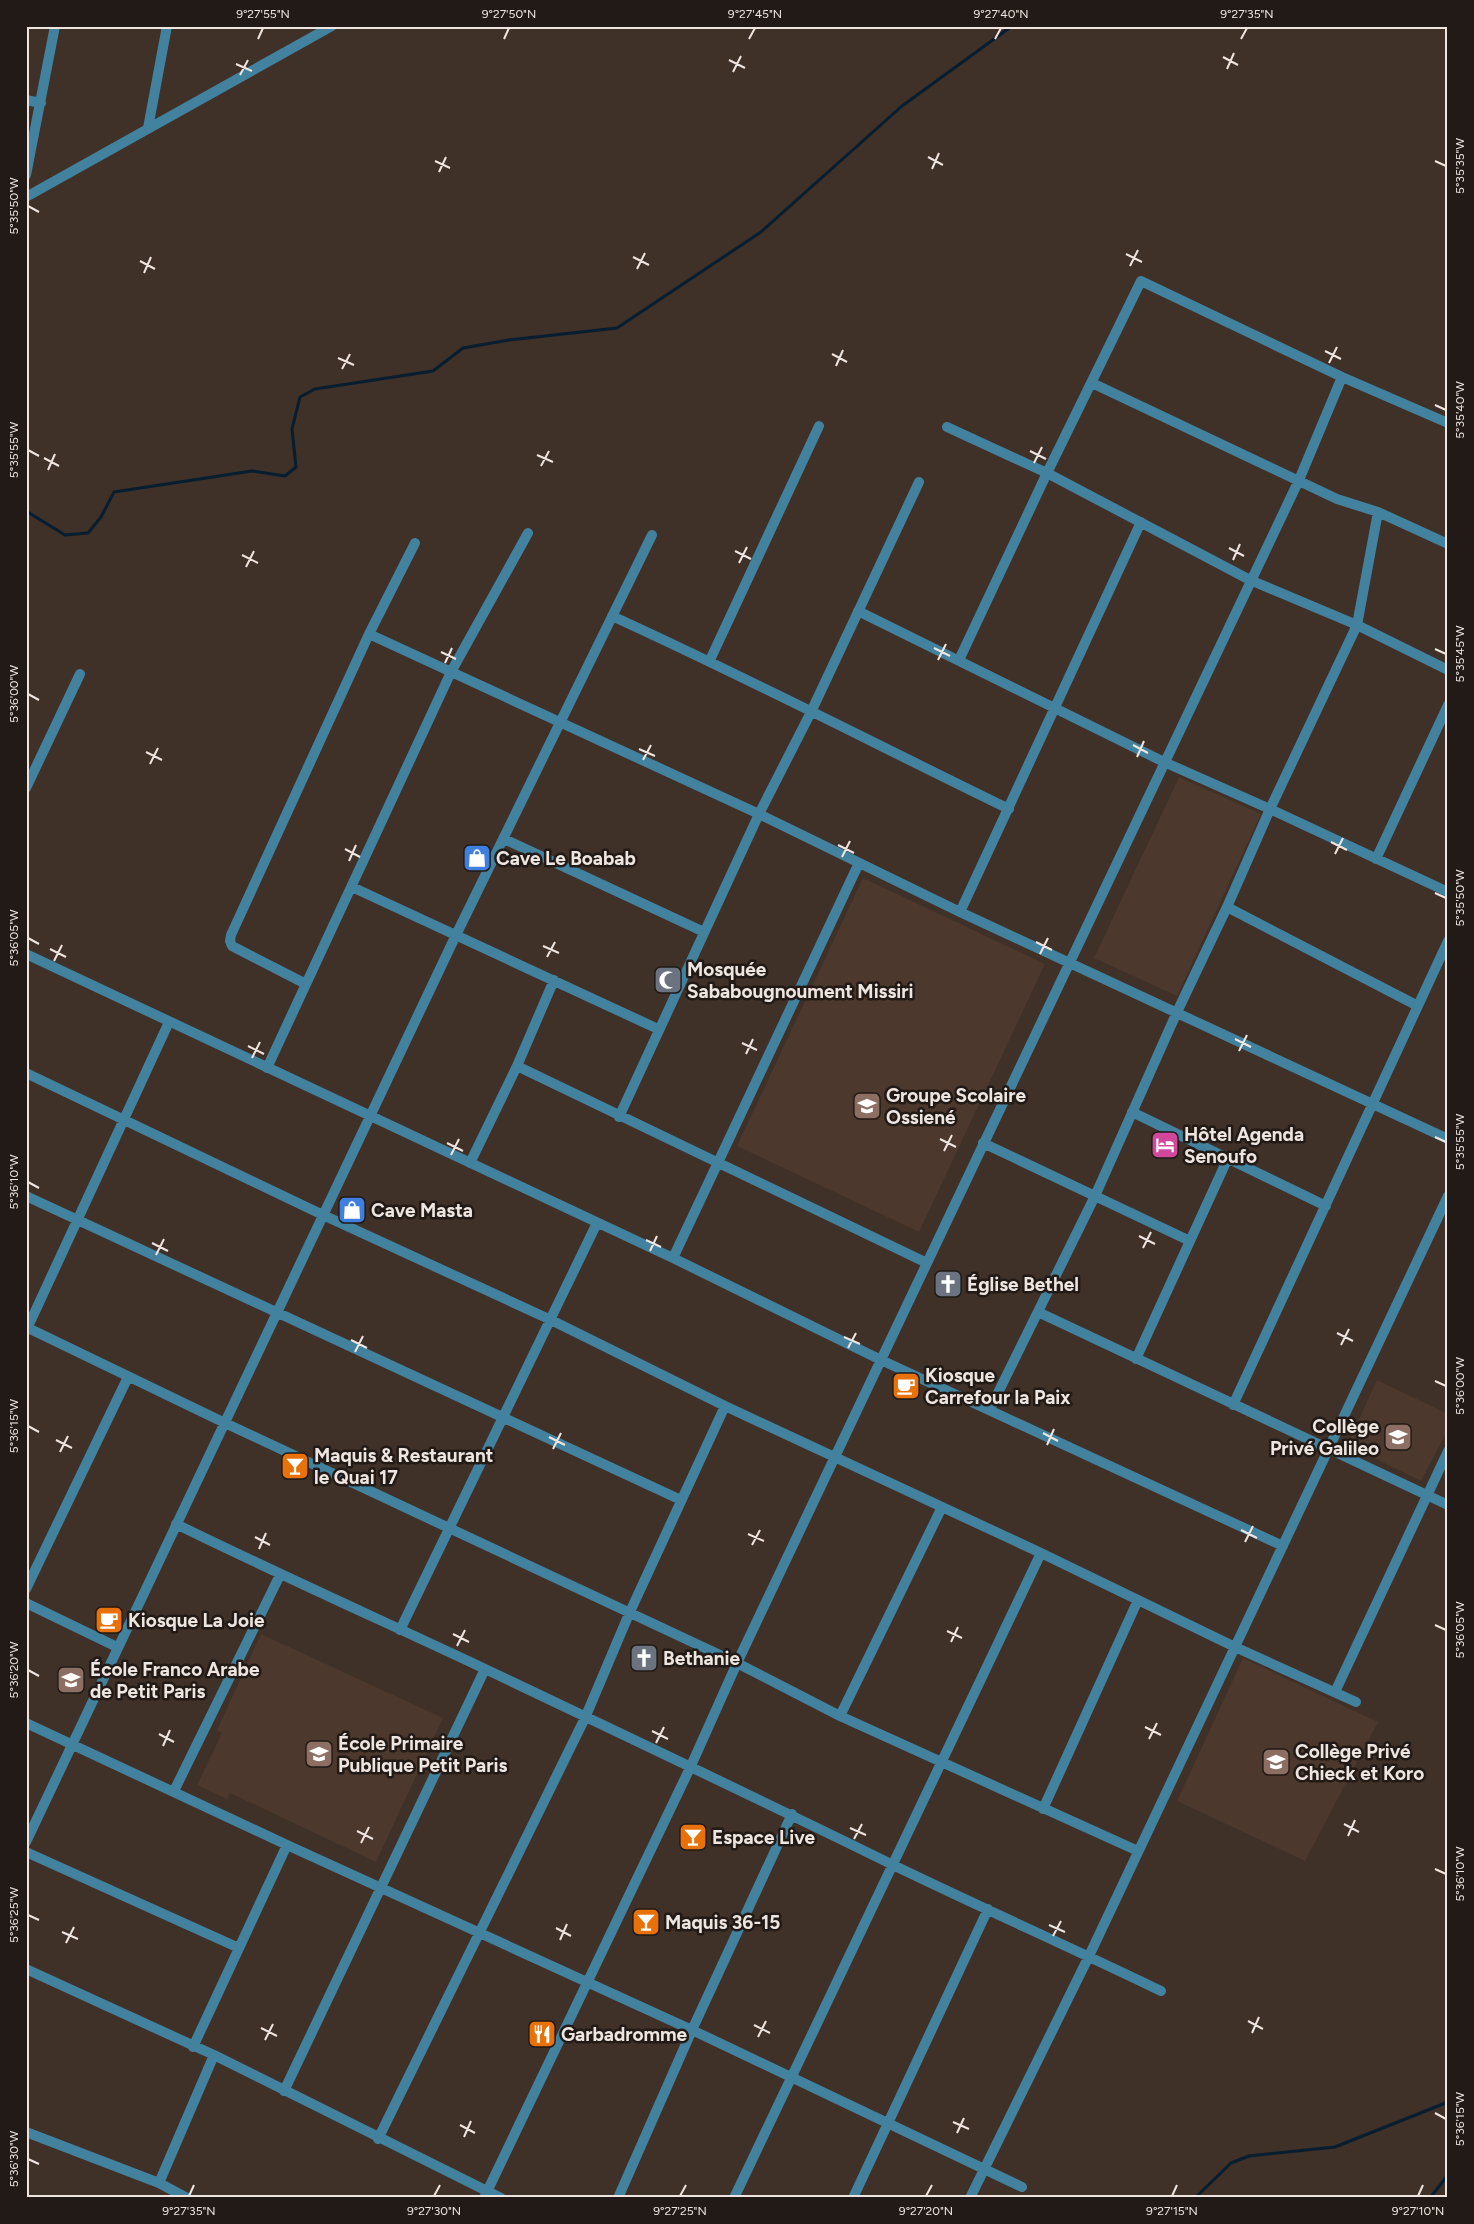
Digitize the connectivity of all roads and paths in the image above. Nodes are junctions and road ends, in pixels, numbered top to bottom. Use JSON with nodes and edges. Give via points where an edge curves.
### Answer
{"nodes":[{"id":1,"x":56,"y":26,"type":"edge"},
{"id":2,"x":167,"y":26,"type":"edge"},
{"id":3,"x":332,"y":26,"type":"edge"},
{"id":4,"x":26,"y":100,"type":"edge"},
{"id":5,"x":40,"y":102,"type":"junction"},
{"id":6,"x":148,"y":128,"type":"junction"},
{"id":7,"x":26,"y":175,"type":"edge"},
{"id":8,"x":26,"y":197,"type":"edge"},
{"id":9,"x":1342,"y":377,"type":"junction"},
{"id":10,"x":1092,"y":383,"type":"junction"},
{"id":11,"x":1448,"y":423,"type":"edge"},
{"id":12,"x":819,"y":426,"type":"dead end"},
{"id":13,"x":947,"y":427,"type":"dead end"},
{"id":14,"x":1047,"y":473,"type":"junction"},
{"id":15,"x":1299,"y":480,"type":"junction"},
{"id":16,"x":919,"y":482,"type":"dead end"},
{"id":17,"x":1378,"y":512,"type":"junction"},
{"id":18,"x":1141,"y":522,"type":"junction"},
{"id":19,"x":528,"y":533,"type":"dead end"},
{"id":20,"x":652,"y":536,"type":"dead end"},
{"id":21,"x":415,"y":543,"type":"dead end"},
{"id":22,"x":1448,"y":544,"type":"edge"},
{"id":23,"x":1250,"y":580,"type":"junction"},
{"id":24,"x":858,"y":611,"type":"junction"},
{"id":25,"x":612,"y":616,"type":"junction"},
{"id":26,"x":1357,"y":625,"type":"junction"},
{"id":27,"x":369,"y":634,"type":"junction"},
{"id":28,"x":710,"y":660,"type":"junction"},
{"id":29,"x":959,"y":660,"type":"junction"},
{"id":30,"x":1448,"y":670,"type":"edge"},
{"id":31,"x":451,"y":672,"type":"junction"},
{"id":32,"x":80,"y":674,"type":"dead end"},
{"id":33,"x":1448,"y":705,"type":"edge"},
{"id":34,"x":1056,"y":708,"type":"junction"},
{"id":35,"x":811,"y":712,"type":"junction"},
{"id":36,"x":560,"y":724,"type":"junction"},
{"id":37,"x":1164,"y":762,"type":"junction"},
{"id":38,"x":26,"y":788,"type":"edge"},
{"id":39,"x":1009,"y":809,"type":"junction"},
{"id":40,"x":1270,"y":809,"type":"junction"},
{"id":41,"x":758,"y":814,"type":"junction"},
{"id":42,"x":504,"y":839,"type":"junction"},
{"id":43,"x":1376,"y":859,"type":"junction"},
{"id":44,"x":860,"y":863,"type":"junction"},
{"id":45,"x":352,"y":887,"type":"junction"},
{"id":46,"x":1448,"y":892,"type":"edge"},
{"id":47,"x":1227,"y":908,"type":"junction"},
{"id":48,"x":960,"y":912,"type":"junction"},
{"id":49,"x":704,"y":932,"type":"junction"},
{"id":50,"x":456,"y":935,"type":"junction"},
{"id":51,"x":1448,"y":941,"type":"edge"},
{"id":52,"x":26,"y":954,"type":"edge"},
{"id":53,"x":1069,"y":962,"type":"junction"},
{"id":54,"x":554,"y":980,"type":"junction"},
{"id":55,"x":306,"y":984,"type":"junction"},
{"id":56,"x":1418,"y":1006,"type":"junction"},
{"id":57,"x":1177,"y":1012,"type":"junction"},
{"id":58,"x":169,"y":1022,"type":"junction"},
{"id":59,"x":658,"y":1028,"type":"junction"},
{"id":60,"x":517,"y":1066,"type":"junction"},
{"id":61,"x":266,"y":1068,"type":"junction"},
{"id":62,"x":26,"y":1073,"type":"edge"},
{"id":63,"x":1374,"y":1103,"type":"junction"},
{"id":64,"x":1132,"y":1112,"type":"junction"},
{"id":65,"x":369,"y":1117,"type":"junction"},
{"id":66,"x":619,"y":1117,"type":"junction"},
{"id":67,"x":124,"y":1118,"type":"junction"},
{"id":68,"x":1448,"y":1139,"type":"edge"},
{"id":69,"x":983,"y":1143,"type":"junction"},
{"id":70,"x":1228,"y":1158,"type":"junction"},
{"id":71,"x":719,"y":1162,"type":"junction"},
{"id":72,"x":470,"y":1163,"type":"junction"},
{"id":73,"x":26,"y":1196,"type":"edge"},
{"id":74,"x":1095,"y":1196,"type":"junction"},
{"id":75,"x":1448,"y":1196,"type":"edge"},
{"id":76,"x":1326,"y":1206,"type":"junction"},
{"id":77,"x":323,"y":1215,"type":"junction"},
{"id":78,"x":78,"y":1220,"type":"junction"},
{"id":79,"x":597,"y":1224,"type":"junction"},
{"id":80,"x":1190,"y":1241,"type":"junction"},
{"id":81,"x":673,"y":1258,"type":"junction"},
{"id":82,"x":927,"y":1263,"type":"junction"},
{"id":83,"x":1038,"y":1312,"type":"junction"},
{"id":84,"x":278,"y":1314,"type":"junction"},
{"id":85,"x":551,"y":1320,"type":"junction"},
{"id":86,"x":27,"y":1329,"type":"edge"},
{"id":87,"x":1136,"y":1359,"type":"junction"},
{"id":88,"x":881,"y":1360,"type":"junction"},
{"id":89,"x":128,"y":1378,"type":"junction"},
{"id":90,"x":1234,"y":1405,"type":"junction"},
{"id":91,"x":725,"y":1406,"type":"junction"},
{"id":92,"x":990,"y":1409,"type":"junction"},
{"id":93,"x":502,"y":1417,"type":"junction"},
{"id":94,"x":224,"y":1424,"type":"junction"},
{"id":95,"x":1328,"y":1449,"type":"junction"},
{"id":96,"x":1448,"y":1451,"type":"edge"},
{"id":97,"x":835,"y":1457,"type":"junction"},
{"id":98,"x":1427,"y":1495,"type":"junction"},
{"id":99,"x":681,"y":1500,"type":"junction"},
{"id":100,"x":1448,"y":1505,"type":"edge"},
{"id":101,"x":942,"y":1507,"type":"junction"},
{"id":102,"x":176,"y":1524,"type":"junction"},
{"id":103,"x":448,"y":1529,"type":"junction"},
{"id":104,"x":1282,"y":1546,"type":"junction"},
{"id":105,"x":1041,"y":1553,"type":"junction"},
{"id":106,"x":280,"y":1575,"type":"junction"},
{"id":107,"x":26,"y":1589,"type":"edge"},
{"id":108,"x":1138,"y":1600,"type":"junction"},
{"id":109,"x":26,"y":1603,"type":"edge"},
{"id":110,"x":630,"y":1614,"type":"junction"},
{"id":111,"x":400,"y":1630,"type":"junction"},
{"id":112,"x":1235,"y":1647,"type":"junction"},
{"id":113,"x":117,"y":1648,"type":"junction"},
{"id":114,"x":737,"y":1664,"type":"junction"},
{"id":115,"x":485,"y":1669,"type":"junction"},
{"id":116,"x":1335,"y":1692,"type":"junction"},
{"id":117,"x":1356,"y":1702,"type":"dead end"},
{"id":118,"x":840,"y":1716,"type":"junction"},
{"id":119,"x":585,"y":1718,"type":"junction"},
{"id":120,"x":26,"y":1723,"type":"edge"},
{"id":121,"x":72,"y":1744,"type":"junction"},
{"id":122,"x":941,"y":1760,"type":"junction"},
{"id":123,"x":690,"y":1768,"type":"junction"},
{"id":124,"x":174,"y":1792,"type":"junction"},
{"id":125,"x":1043,"y":1809,"type":"junction"},
{"id":126,"x":792,"y":1814,"type":"junction"},
{"id":127,"x":26,"y":1842,"type":"edge"},
{"id":128,"x":287,"y":1845,"type":"junction"},
{"id":129,"x":1138,"y":1851,"type":"junction"},
{"id":130,"x":26,"y":1852,"type":"edge"},
{"id":131,"x":894,"y":1865,"type":"junction"},
{"id":132,"x":381,"y":1887,"type":"junction"},
{"id":133,"x":988,"y":1909,"type":"junction"},
{"id":134,"x":479,"y":1932,"type":"junction"},
{"id":135,"x":239,"y":1948,"type":"junction"},
{"id":136,"x":1089,"y":1956,"type":"junction"},
{"id":137,"x":26,"y":1969,"type":"edge"},
{"id":138,"x":586,"y":1982,"type":"junction"},
{"id":139,"x":1161,"y":1990,"type":"dead end"},
{"id":140,"x":692,"y":2030,"type":"junction"},
{"id":141,"x":194,"y":2047,"type":"junction"},
{"id":142,"x":214,"y":2056,"type":"junction"},
{"id":143,"x":793,"y":2078,"type":"junction"},
{"id":144,"x":284,"y":2090,"type":"junction"},
{"id":145,"x":888,"y":2123,"type":"junction"},
{"id":146,"x":26,"y":2132,"type":"edge"},
{"id":147,"x":378,"y":2139,"type":"junction"},
{"id":148,"x":983,"y":2169,"type":"junction"},
{"id":149,"x":159,"y":2183,"type":"junction"},
{"id":150,"x":1022,"y":2187,"type":"dead end"},
{"id":151,"x":486,"y":2194,"type":"edge"},
{"id":152,"x":187,"y":2198,"type":"edge"},
{"id":153,"x":501,"y":2198,"type":"edge"},
{"id":154,"x":618,"y":2198,"type":"edge"},
{"id":155,"x":734,"y":2198,"type":"edge"},
{"id":156,"x":853,"y":2198,"type":"edge"},
{"id":157,"x":970,"y":2198,"type":"edge"}],
"edges":[{"from":1,"to":5,"type":"street"},
{"from":2,"to":6,"type":"street"},
{"from":3,"to":6,"type":"street"},
{"from":4,"to":5,"type":"street"},
{"from":5,"to":7,"type":"street"},
{"from":6,"to":8,"type":"street"},
{"from":9,"to":10,"type":"street","via":[[1141,282]]},
{"from":9,"to":11,"type":"street"},
{"from":9,"to":15,"type":"street"},
{"from":10,"to":14,"type":"street"},
{"from":10,"to":15,"type":"street"},
{"from":12,"to":28,"type":"street"},
{"from":13,"to":14,"type":"street"},
{"from":14,"to":18,"type":"street"},
{"from":14,"to":29,"type":"street"},
{"from":15,"to":17,"type":"street","via":[[1336,499]]},
{"from":15,"to":23,"type":"street"},
{"from":16,"to":24,"type":"street"},
{"from":17,"to":22,"type":"street"},
{"from":17,"to":26,"type":"street"},
{"from":18,"to":23,"type":"street"},
{"from":18,"to":34,"type":"street"},
{"from":19,"to":31,"type":"street"},
{"from":20,"to":25,"type":"street"},
{"from":21,"to":27,"type":"street"},
{"from":23,"to":26,"type":"street"},
{"from":23,"to":37,"type":"street"},
{"from":24,"to":29,"type":"street"},
{"from":24,"to":35,"type":"street"},
{"from":25,"to":28,"type":"street"},
{"from":25,"to":36,"type":"street"},
{"from":26,"to":30,"type":"street"},
{"from":26,"to":40,"type":"street"},
{"from":27,"to":31,"type":"street"},
{"from":27,"to":55,"type":"street","via":[[231,935],[232,946]]},
{"from":28,"to":35,"type":"street"},
{"from":29,"to":34,"type":"street"},
{"from":31,"to":36,"type":"street"},
{"from":31,"to":45,"type":"street"},
{"from":32,"to":38,"type":"street"},
{"from":33,"to":43,"type":"street"},
{"from":34,"to":37,"type":"street"},
{"from":34,"to":39,"type":"street"},
{"from":35,"to":39,"type":"street"},
{"from":35,"to":41,"type":"street"},
{"from":36,"to":41,"type":"street"},
{"from":36,"to":42,"type":"street"},
{"from":37,"to":40,"type":"street"},
{"from":37,"to":53,"type":"street"},
{"from":39,"to":48,"type":"street"},
{"from":40,"to":43,"type":"street"},
{"from":40,"to":47,"type":"street"},
{"from":41,"to":44,"type":"street"},
{"from":41,"to":49,"type":"street"},
{"from":42,"to":49,"type":"street"},
{"from":42,"to":50,"type":"street"},
{"from":43,"to":46,"type":"street"},
{"from":44,"to":48,"type":"street"},
{"from":44,"to":71,"type":"street"},
{"from":45,"to":50,"type":"street"},
{"from":45,"to":55,"type":"street"},
{"from":47,"to":56,"type":"street"},
{"from":47,"to":57,"type":"street"},
{"from":48,"to":53,"type":"street"},
{"from":49,"to":59,"type":"street"},
{"from":50,"to":54,"type":"street"},
{"from":50,"to":65,"type":"street"},
{"from":51,"to":56,"type":"street"},
{"from":52,"to":58,"type":"street"},
{"from":53,"to":57,"type":"street"},
{"from":53,"to":69,"type":"street"},
{"from":54,"to":59,"type":"street"},
{"from":54,"to":60,"type":"street"},
{"from":55,"to":61,"type":"street"},
{"from":56,"to":63,"type":"street"},
{"from":57,"to":63,"type":"street"},
{"from":57,"to":64,"type":"street"},
{"from":58,"to":61,"type":"street"},
{"from":58,"to":67,"type":"street"},
{"from":59,"to":66,"type":"street"},
{"from":60,"to":66,"type":"street"},
{"from":60,"to":72,"type":"street"},
{"from":61,"to":65,"type":"street"},
{"from":62,"to":67,"type":"street"},
{"from":63,"to":68,"type":"street"},
{"from":63,"to":76,"type":"street"},
{"from":64,"to":70,"type":"street"},
{"from":64,"to":74,"type":"street"},
{"from":65,"to":72,"type":"street"},
{"from":65,"to":77,"type":"street"},
{"from":66,"to":71,"type":"street"},
{"from":67,"to":77,"type":"street"},
{"from":67,"to":78,"type":"street"},
{"from":69,"to":74,"type":"street"},
{"from":69,"to":82,"type":"street"},
{"from":70,"to":76,"type":"street"},
{"from":70,"to":80,"type":"street"},
{"from":71,"to":81,"type":"street"},
{"from":71,"to":82,"type":"street"},
{"from":72,"to":79,"type":"street"},
{"from":73,"to":78,"type":"street"},
{"from":74,"to":80,"type":"street"},
{"from":74,"to":83,"type":"street"},
{"from":75,"to":95,"type":"street"},
{"from":76,"to":90,"type":"street"},
{"from":77,"to":84,"type":"street"},
{"from":77,"to":85,"type":"street"},
{"from":78,"to":84,"type":"street"},
{"from":78,"to":86,"type":"street"},
{"from":79,"to":81,"type":"street"},
{"from":79,"to":85,"type":"street"},
{"from":80,"to":87,"type":"street"},
{"from":81,"to":88,"type":"street"},
{"from":82,"to":88,"type":"street"},
{"from":83,"to":87,"type":"street"},
{"from":83,"to":92,"type":"street"},
{"from":84,"to":93,"type":"street"},
{"from":84,"to":94,"type":"street"},
{"from":85,"to":91,"type":"street"},
{"from":85,"to":93,"type":"street"},
{"from":86,"to":89,"type":"street"},
{"from":87,"to":90,"type":"street"},
{"from":88,"to":92,"type":"street"},
{"from":88,"to":97,"type":"street"},
{"from":89,"to":94,"type":"street"},
{"from":89,"to":107,"type":"street"},
{"from":90,"to":95,"type":"street"},
{"from":91,"to":97,"type":"street"},
{"from":91,"to":99,"type":"street"},
{"from":92,"to":104,"type":"street"},
{"from":93,"to":99,"type":"street"},
{"from":93,"to":103,"type":"street"},
{"from":94,"to":102,"type":"street"},
{"from":94,"to":103,"type":"street"},
{"from":95,"to":98,"type":"street"},
{"from":95,"to":104,"type":"street"},
{"from":96,"to":98,"type":"street"},
{"from":97,"to":101,"type":"street"},
{"from":97,"to":114,"type":"street"},
{"from":98,"to":100,"type":"street"},
{"from":98,"to":116,"type":"street"},
{"from":99,"to":110,"type":"street"},
{"from":101,"to":105,"type":"street"},
{"from":101,"to":118,"type":"street"},
{"from":102,"to":106,"type":"street"},
{"from":102,"to":113,"type":"street"},
{"from":103,"to":110,"type":"street"},
{"from":103,"to":111,"type":"street"},
{"from":104,"to":112,"type":"street"},
{"from":105,"to":108,"type":"street"},
{"from":105,"to":122,"type":"street"},
{"from":106,"to":111,"type":"street"},
{"from":106,"to":124,"type":"street"},
{"from":108,"to":112,"type":"street"},
{"from":108,"to":125,"type":"street"},
{"from":109,"to":113,"type":"street"},
{"from":110,"to":114,"type":"street"},
{"from":110,"to":119,"type":"street"},
{"from":111,"to":115,"type":"street"},
{"from":112,"to":116,"type":"street"},
{"from":112,"to":129,"type":"street"},
{"from":113,"to":121,"type":"street"},
{"from":114,"to":118,"type":"street"},
{"from":114,"to":123,"type":"street"},
{"from":115,"to":119,"type":"street"},
{"from":115,"to":132,"type":"street"},
{"from":116,"to":117,"type":"street"},
{"from":118,"to":122,"type":"street"},
{"from":119,"to":123,"type":"street"},
{"from":119,"to":134,"type":"street"},
{"from":120,"to":121,"type":"street"},
{"from":121,"to":124,"type":"street"},
{"from":121,"to":127,"type":"street"},
{"from":122,"to":125,"type":"street"},
{"from":122,"to":131,"type":"street"},
{"from":123,"to":126,"type":"street"},
{"from":123,"to":138,"type":"street"},
{"from":124,"to":128,"type":"street"},
{"from":125,"to":129,"type":"street"},
{"from":126,"to":131,"type":"street"},
{"from":126,"to":140,"type":"street"},
{"from":128,"to":132,"type":"street"},
{"from":128,"to":135,"type":"street"},
{"from":129,"to":136,"type":"street"},
{"from":130,"to":135,"type":"street"},
{"from":131,"to":133,"type":"street"},
{"from":131,"to":143,"type":"street"},
{"from":132,"to":134,"type":"street"},
{"from":132,"to":144,"type":"street"},
{"from":133,"to":136,"type":"street"},
{"from":133,"to":145,"type":"street"},
{"from":134,"to":138,"type":"street"},
{"from":134,"to":147,"type":"street"},
{"from":135,"to":141,"type":"street"},
{"from":136,"to":139,"type":"street"},
{"from":136,"to":148,"type":"street"},
{"from":137,"to":141,"type":"street"},
{"from":138,"to":140,"type":"street"},
{"from":138,"to":151,"type":"street"},
{"from":140,"to":143,"type":"street"},
{"from":140,"to":154,"type":"street"},
{"from":141,"to":142,"type":"street"},
{"from":142,"to":144,"type":"street"},
{"from":142,"to":149,"type":"street"},
{"from":143,"to":145,"type":"street"},
{"from":143,"to":155,"type":"street"},
{"from":144,"to":147,"type":"street"},
{"from":145,"to":148,"type":"street"},
{"from":145,"to":156,"type":"street"},
{"from":146,"to":149,"type":"street"},
{"from":147,"to":151,"type":"street"},
{"from":148,"to":150,"type":"street"},
{"from":148,"to":157,"type":"street"},
{"from":149,"to":152,"type":"street"},
{"from":151,"to":153,"type":"street"}]}
